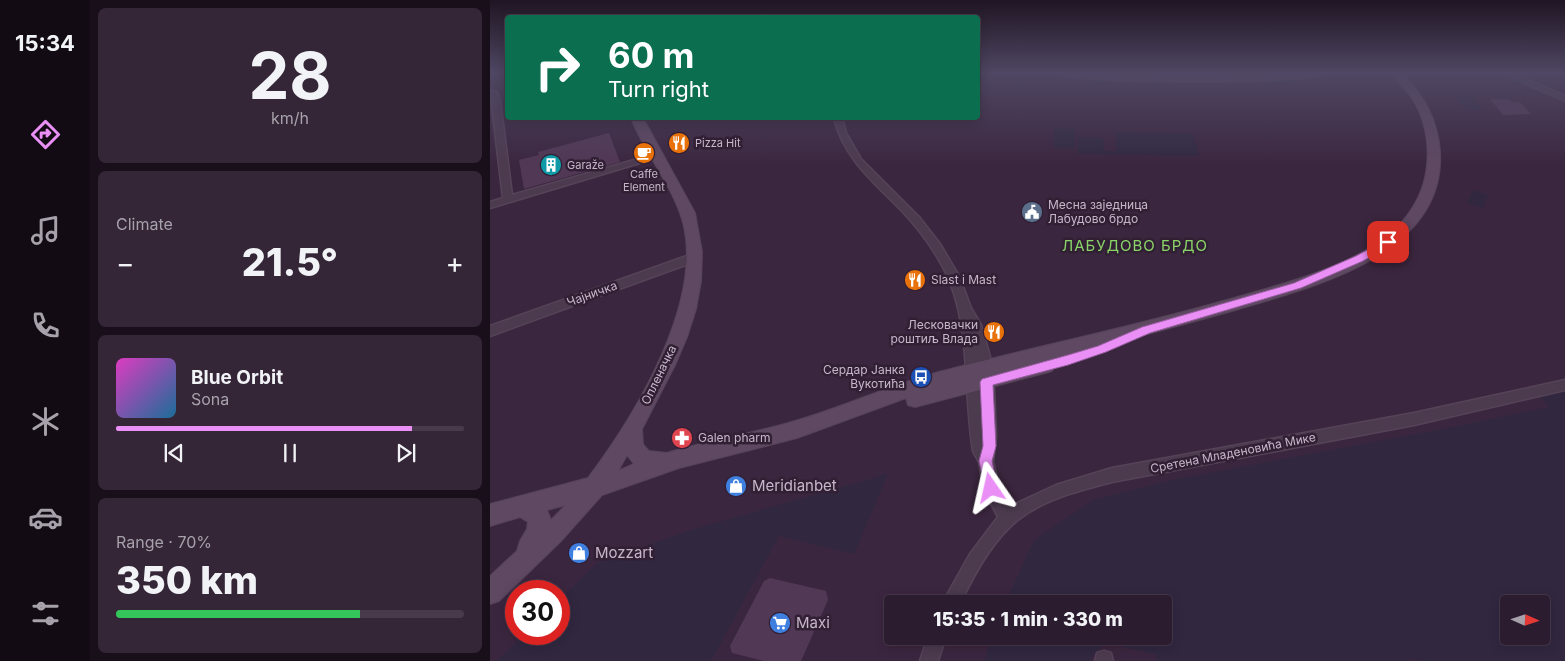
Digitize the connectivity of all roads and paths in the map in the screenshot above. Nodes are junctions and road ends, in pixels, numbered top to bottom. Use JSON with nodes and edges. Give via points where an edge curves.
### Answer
{"nodes":[{"id":1,"x":496,"y":104,"type":"edge"},
{"id":2,"x":1413,"y":104,"type":"edge"},
{"id":3,"x":1421,"y":104,"type":"edge"},
{"id":4,"x":1424,"y":114,"type":"junction"},
{"id":5,"x":638,"y":120,"type":"edge"},
{"id":6,"x":838,"y":120,"type":"edge"},
{"id":7,"x":658,"y":156,"type":"junction"},
{"id":8,"x":508,"y":200,"type":"junction"},
{"id":9,"x":490,"y":205,"type":"edge"},
{"id":10,"x":695,"y":257,"type":"junction"},
{"id":11,"x":490,"y":331,"type":"edge"},
{"id":12,"x":979,"y":377,"type":"junction"},
{"id":13,"x":1565,"y":385,"type":"edge"},
{"id":14,"x":632,"y":430,"type":"junction"},
{"id":15,"x":777,"y":435,"type":"junction"},
{"id":16,"x":676,"y":459,"type":"junction"},
{"id":17,"x":623,"y":479,"type":"junction"},
{"id":18,"x":595,"y":486,"type":"junction"},
{"id":19,"x":521,"y":507,"type":"junction"},
{"id":20,"x":490,"y":515,"type":"edge"},
{"id":21,"x":1007,"y":519,"type":"junction"},
{"id":22,"x":519,"y":565,"type":"junction"},
{"id":23,"x":490,"y":592,"type":"edge"},
{"id":24,"x":956,"y":595,"type":"edge"},
{"id":25,"x":934,"y":645,"type":"edge"},
{"id":26,"x":929,"y":661,"type":"edge"}],
"edges":[{"from":1,"to":8,"type":"street"},
{"from":2,"to":4,"type":"street"},
{"from":3,"to":4,"type":"street"},
{"from":4,"to":12,"type":"street","via":[[1433,143],[1433,179],[1421,206],[1388,242],[1336,270],[1298,285],[1146,330],[1102,349]]},
{"from":5,"to":7,"type":"street","name":"Опленачка"},
{"from":6,"to":12,"type":"street","via":[[849,149],[915,220],[939,251],[954,278],[966,310]]},
{"from":7,"to":8,"type":"street"},
{"from":7,"to":10,"type":"street","name":"Опленачка","via":[[692,226]]},
{"from":8,"to":9,"type":"street"},
{"from":10,"to":11,"type":"street","name":"Чајничка"},
{"from":10,"to":14,"type":"street","name":"Опленачка","via":[[689,299],[675,344]]},
{"from":12,"to":15,"type":"street","via":[[884,407],[850,412]]},
{"from":12,"to":21,"type":"street","via":[[980,451],[986,461],[991,488]]},
{"from":13,"to":21,"type":"street","name":"Сретена Младеновића Мике","via":[[1414,419],[1098,479],[1034,503]]},
{"from":14,"to":16,"type":"street","via":[[634,450],[640,458],[653,461]]},
{"from":14,"to":18,"type":"street","name":"Опленачка"},
{"from":15,"to":16,"type":"street"},
{"from":15,"to":17,"type":"street","via":[[677,471]]},
{"from":16,"to":17,"type":"street"},
{"from":17,"to":18,"type":"street"},
{"from":18,"to":19,"type":"street"},
{"from":18,"to":22,"type":"street","name":"Опленачка","via":[[580,506]]},
{"from":19,"to":20,"type":"street"},
{"from":19,"to":22,"type":"street","via":[[538,515],[541,524]]},
{"from":21,"to":24,"type":"street","name":"Сретена Младеновића Мике","via":[[968,572]]},
{"from":22,"to":23,"type":"street","name":"Опленачка"},
{"from":25,"to":26,"type":"street"}]}
